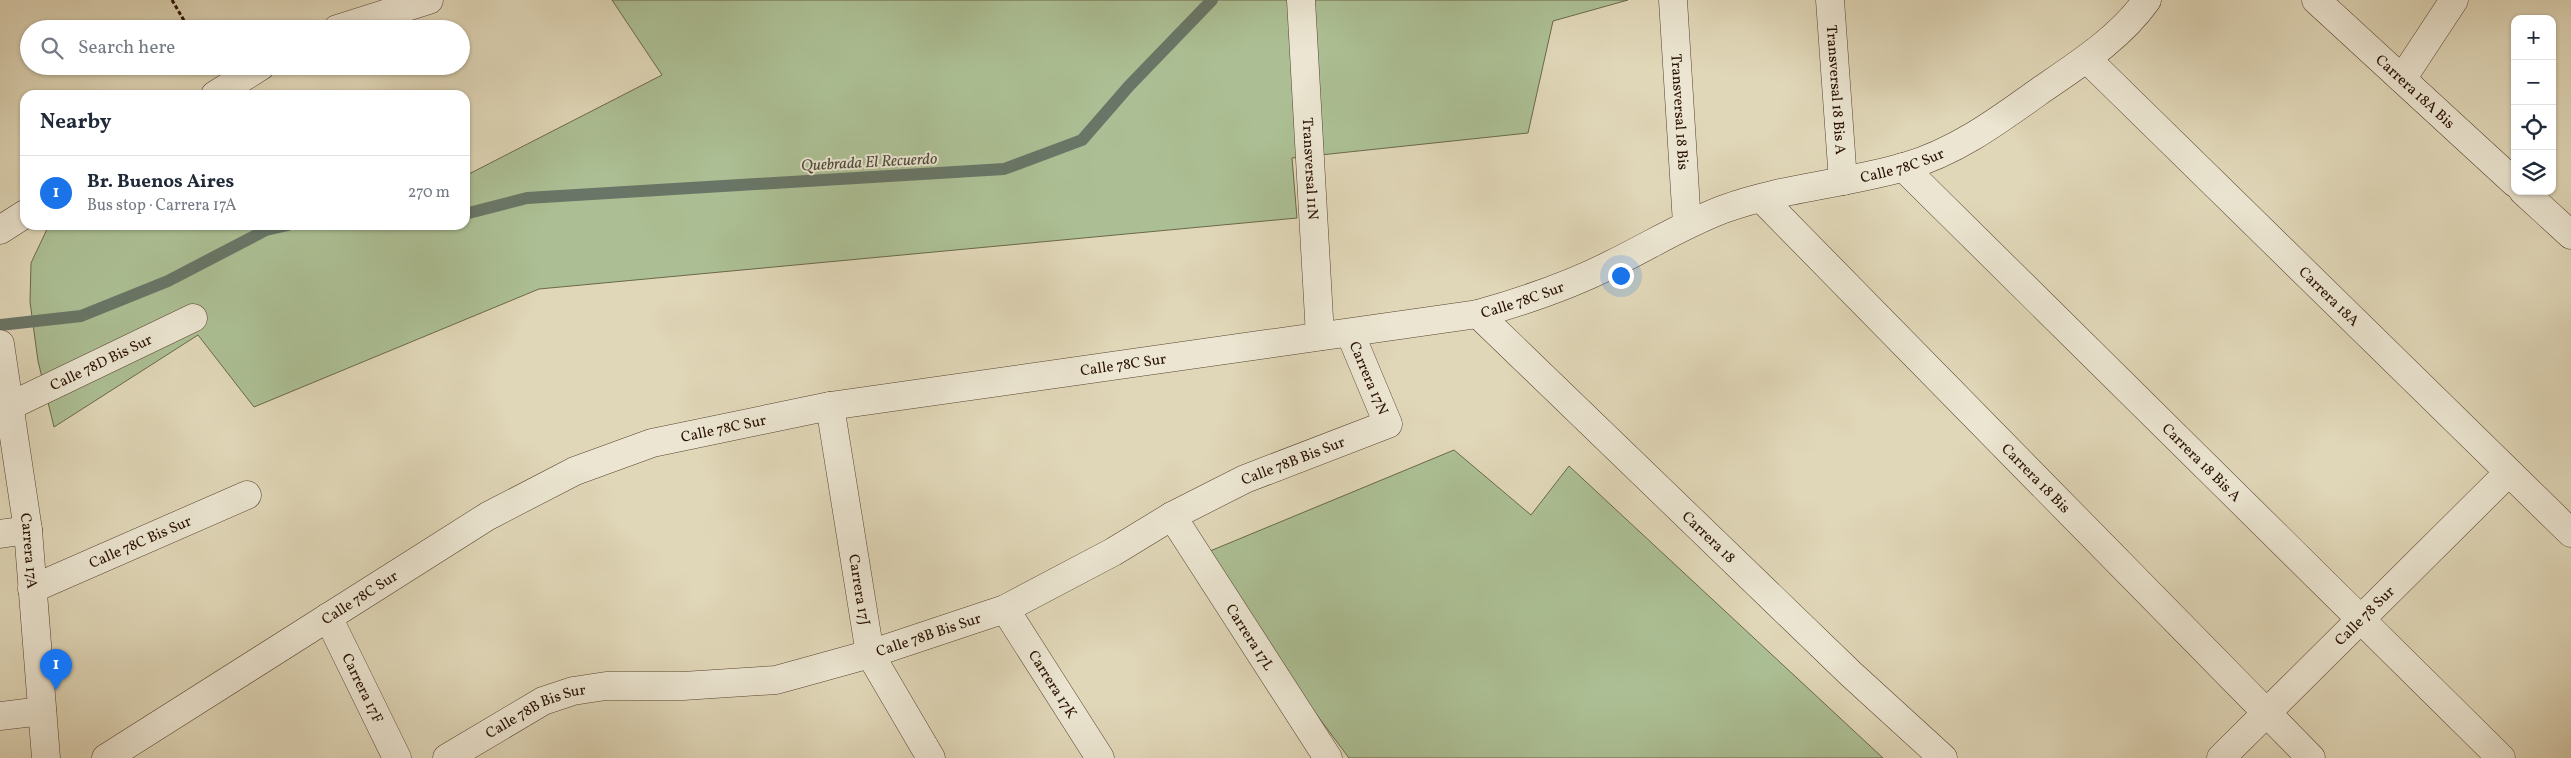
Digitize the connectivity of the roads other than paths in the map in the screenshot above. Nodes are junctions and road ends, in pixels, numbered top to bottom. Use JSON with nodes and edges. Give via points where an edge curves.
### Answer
{"nodes":[{"id":1,"x":1301,"y":0,"type":"edge"},
{"id":2,"x":1673,"y":0,"type":"edge"},
{"id":3,"x":1830,"y":0,"type":"edge"},
{"id":4,"x":2147,"y":0,"type":"edge"},
{"id":5,"x":2316,"y":0,"type":"edge"},
{"id":6,"x":2454,"y":0,"type":"edge"},
{"id":7,"x":419,"y":2,"type":"edge"},
{"id":8,"x":364,"y":20,"type":"edge"},
{"id":9,"x":2087,"y":59,"type":"junction"},
{"id":10,"x":247,"y":75,"type":"edge"},
{"id":11,"x":2402,"y":79,"type":"junction"},
{"id":12,"x":223,"y":90,"type":"edge"},
{"id":13,"x":1903,"y":167,"type":"junction"},
{"id":14,"x":2511,"y":179,"type":"edge"},
{"id":15,"x":1843,"y":181,"type":"junction"},
{"id":16,"x":2528,"y":195,"type":"edge"},
{"id":17,"x":1762,"y":199,"type":"junction"},
{"id":18,"x":20,"y":217,"type":"edge"},
{"id":19,"x":1687,"y":224,"type":"junction"},
{"id":20,"x":0,"y":230,"type":"edge"},
{"id":21,"x":2571,"y":235,"type":"edge"},
{"id":22,"x":1478,"y":314,"type":"junction"},
{"id":23,"x":193,"y":318,"type":"dead end"},
{"id":24,"x":1350,"y":333,"type":"junction"},
{"id":25,"x":1320,"y":336,"type":"junction"},
{"id":26,"x":1,"y":349,"type":"edge"},
{"id":27,"x":10,"y":406,"type":"junction"},
{"id":28,"x":830,"y":406,"type":"junction"},
{"id":29,"x":1388,"y":424,"type":"joint"},
{"id":30,"x":2508,"y":474,"type":"junction"},
{"id":31,"x":247,"y":494,"type":"dead end"},
{"id":32,"x":1172,"y":516,"type":"junction"},
{"id":33,"x":28,"y":530,"type":"junction"},
{"id":34,"x":2571,"y":533,"type":"edge"},
{"id":35,"x":0,"y":534,"type":"edge"},
{"id":36,"x":32,"y":589,"type":"junction"},
{"id":37,"x":1005,"y":609,"type":"junction"},
{"id":38,"x":328,"y":617,"type":"junction"},
{"id":39,"x":2361,"y":620,"type":"junction"},
{"id":40,"x":870,"y":654,"type":"junction"},
{"id":41,"x":42,"y":711,"type":"junction"},
{"id":42,"x":2266,"y":713,"type":"junction"},
{"id":43,"x":0,"y":716,"type":"edge"},
{"id":44,"x":1098,"y":757,"type":"edge"},
{"id":45,"x":46,"y":758,"type":"edge"},
{"id":46,"x":106,"y":758,"type":"edge"},
{"id":47,"x":397,"y":758,"type":"edge"},
{"id":48,"x":447,"y":758,"type":"edge"},
{"id":49,"x":931,"y":758,"type":"edge"},
{"id":50,"x":1328,"y":758,"type":"edge"},
{"id":51,"x":1943,"y":758,"type":"edge"},
{"id":52,"x":2221,"y":758,"type":"edge"},
{"id":53,"x":2311,"y":758,"type":"edge"},
{"id":54,"x":2501,"y":758,"type":"edge"}],
"edges":[{"from":1,"to":25,"type":"street","name":"Transversal 11N"},
{"from":2,"to":19,"type":"street","name":"Transversal 18 Bis"},
{"from":3,"to":15,"type":"street","name":"Transversal 18 Bis A"},
{"from":4,"to":9,"type":"street","name":"Calle 78C Sur"},
{"from":5,"to":11,"type":"street","name":"Carrera 18A Bis"},
{"from":6,"to":11,"type":"street"},
{"from":7,"to":8,"type":"street"},
{"from":9,"to":13,"type":"street","name":"Calle 78C Sur","via":[[1983,131],[1954,148]]},
{"from":9,"to":30,"type":"street","name":"Carrera 18A"},
{"from":10,"to":12,"type":"street"},
{"from":11,"to":14,"type":"street","name":"Carrera 18A Bis"},
{"from":13,"to":15,"type":"street","name":"Calle 78C Sur"},
{"from":13,"to":39,"type":"street","name":"Carrera 18 Bis A"},
{"from":15,"to":17,"type":"street","name":"Calle 78C Sur"},
{"from":16,"to":21,"type":"street"},
{"from":17,"to":19,"type":"street","name":"Calle 78C Sur"},
{"from":17,"to":42,"type":"street","name":"Carrera 18 Bis"},
{"from":18,"to":20,"type":"street"},
{"from":19,"to":22,"type":"street","name":"Calle 78C Sur","via":[[1564,286]]},
{"from":22,"to":24,"type":"street","name":"Calle 78C Sur"},
{"from":22,"to":51,"type":"street","name":"Carrera 18","via":[[1851,674]]},
{"from":23,"to":27,"type":"street","name":"Calle 78D Bis Sur"},
{"from":24,"to":25,"type":"street","name":"Calle 78C Sur"},
{"from":24,"to":29,"type":"street","name":"Carrera 17N"},
{"from":25,"to":28,"type":"street","name":"Calle 78C Sur"},
{"from":26,"to":27,"type":"street","name":"Carrera 17A"},
{"from":27,"to":33,"type":"street","name":"Carrera 17A"},
{"from":28,"to":38,"type":"street","name":"Calle 78C Sur","via":[[652,443],[575,471],[488,516]]},
{"from":28,"to":40,"type":"street","name":"Carrera 17J"},
{"from":29,"to":32,"type":"street","name":"Calle 78B Bis Sur","via":[[1245,479]]},
{"from":30,"to":34,"type":"street","name":"Carrera 18A"},
{"from":30,"to":39,"type":"street","name":"Calle 78 Sur"},
{"from":31,"to":36,"type":"street","name":"Calle 78C Bis Sur"},
{"from":32,"to":37,"type":"street","name":"Calle 78B Bis Sur","via":[[1113,552]]},
{"from":32,"to":50,"type":"street","name":"Carrera 17L"},
{"from":33,"to":35,"type":"street"},
{"from":33,"to":36,"type":"street","name":"Carrera 17A"},
{"from":36,"to":41,"type":"street","name":"Carrera 17A"},
{"from":37,"to":40,"type":"street","name":"Calle 78B Bis Sur"},
{"from":37,"to":44,"type":"street","name":"Carrera 17K"},
{"from":38,"to":46,"type":"street","name":"Calle 78C Sur"},
{"from":38,"to":47,"type":"street","name":"Carrera 17F"},
{"from":39,"to":42,"type":"street","name":"Calle 78 Sur"},
{"from":39,"to":54,"type":"street","name":"Carrera 18 Bis A"},
{"from":40,"to":48,"type":"street","name":"Calle 78B Bis Sur","via":[[776,680],[683,686],[606,686],[573,691],[543,701]]},
{"from":40,"to":49,"type":"street","name":"Carrera 17J"},
{"from":41,"to":43,"type":"street"},
{"from":41,"to":45,"type":"street","name":"Carrera 17A"},
{"from":42,"to":52,"type":"street","name":"Calle 78 Sur"},
{"from":42,"to":53,"type":"street","name":"Carrera 18 Bis"}]}
